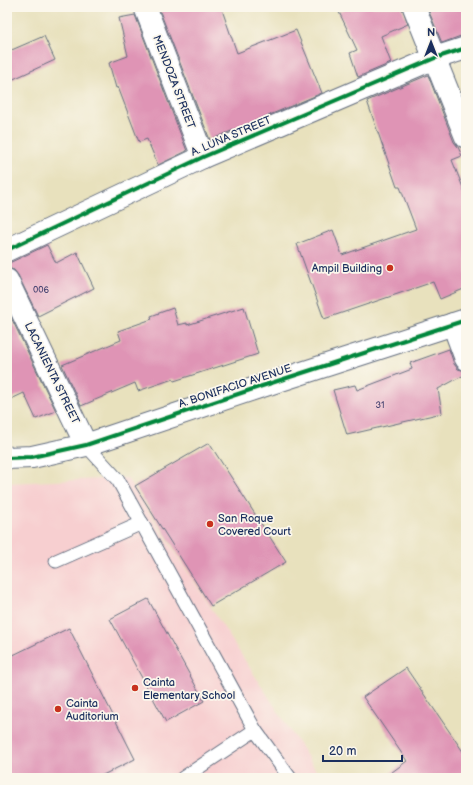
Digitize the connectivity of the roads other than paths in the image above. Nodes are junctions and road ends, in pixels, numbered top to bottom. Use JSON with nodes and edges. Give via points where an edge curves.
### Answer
{"nodes":[{"id":1,"x":145,"y":7,"type":"edge"},
{"id":2,"x":414,"y":7,"type":"edge"},
{"id":3,"x":466,"y":48,"type":"edge"},
{"id":4,"x":435,"y":58,"type":"junction"},
{"id":5,"x":466,"y":137,"type":"edge"},
{"id":6,"x":203,"y":157,"type":"junction"},
{"id":7,"x":7,"y":250,"type":"edge"},
{"id":8,"x":7,"y":280,"type":"edge"},
{"id":9,"x":460,"y":322,"type":"edge"},
{"id":10,"x":466,"y":358,"type":"edge"},
{"id":11,"x":86,"y":445,"type":"junction"},
{"id":12,"x":7,"y":458,"type":"edge"},
{"id":13,"x":142,"y":523,"type":"junction"},
{"id":14,"x":56,"y":561,"type":"dead end"},
{"id":15,"x":256,"y":730,"type":"junction"},
{"id":16,"x":183,"y":778,"type":"edge"},
{"id":17,"x":290,"y":778,"type":"edge"}],
"edges":[{"from":1,"to":6,"type":"street","name":"MENDOZA STREET"},
{"from":2,"to":4,"type":"street"},
{"from":3,"to":4,"type":"street","name":"A. LUNA STREET"},
{"from":4,"to":5,"type":"street"},
{"from":4,"to":6,"type":"street","name":"A. LUNA STREET"},
{"from":6,"to":7,"type":"street","name":"A. LUNA STREET"},
{"from":8,"to":11,"type":"street","name":"LACANIENTA STREET"},
{"from":9,"to":10,"type":"street"},
{"from":9,"to":11,"type":"street","name":"A. BONIFACIO AVENUE"},
{"from":11,"to":12,"type":"street","name":"A. BONIFACIO AVENUE","via":[[32,456]]},
{"from":11,"to":13,"type":"lane","via":[[118,480]]},
{"from":13,"to":14,"type":"lane"},
{"from":13,"to":15,"type":"lane"},
{"from":15,"to":16,"type":"lane"},
{"from":15,"to":17,"type":"lane"}]}
